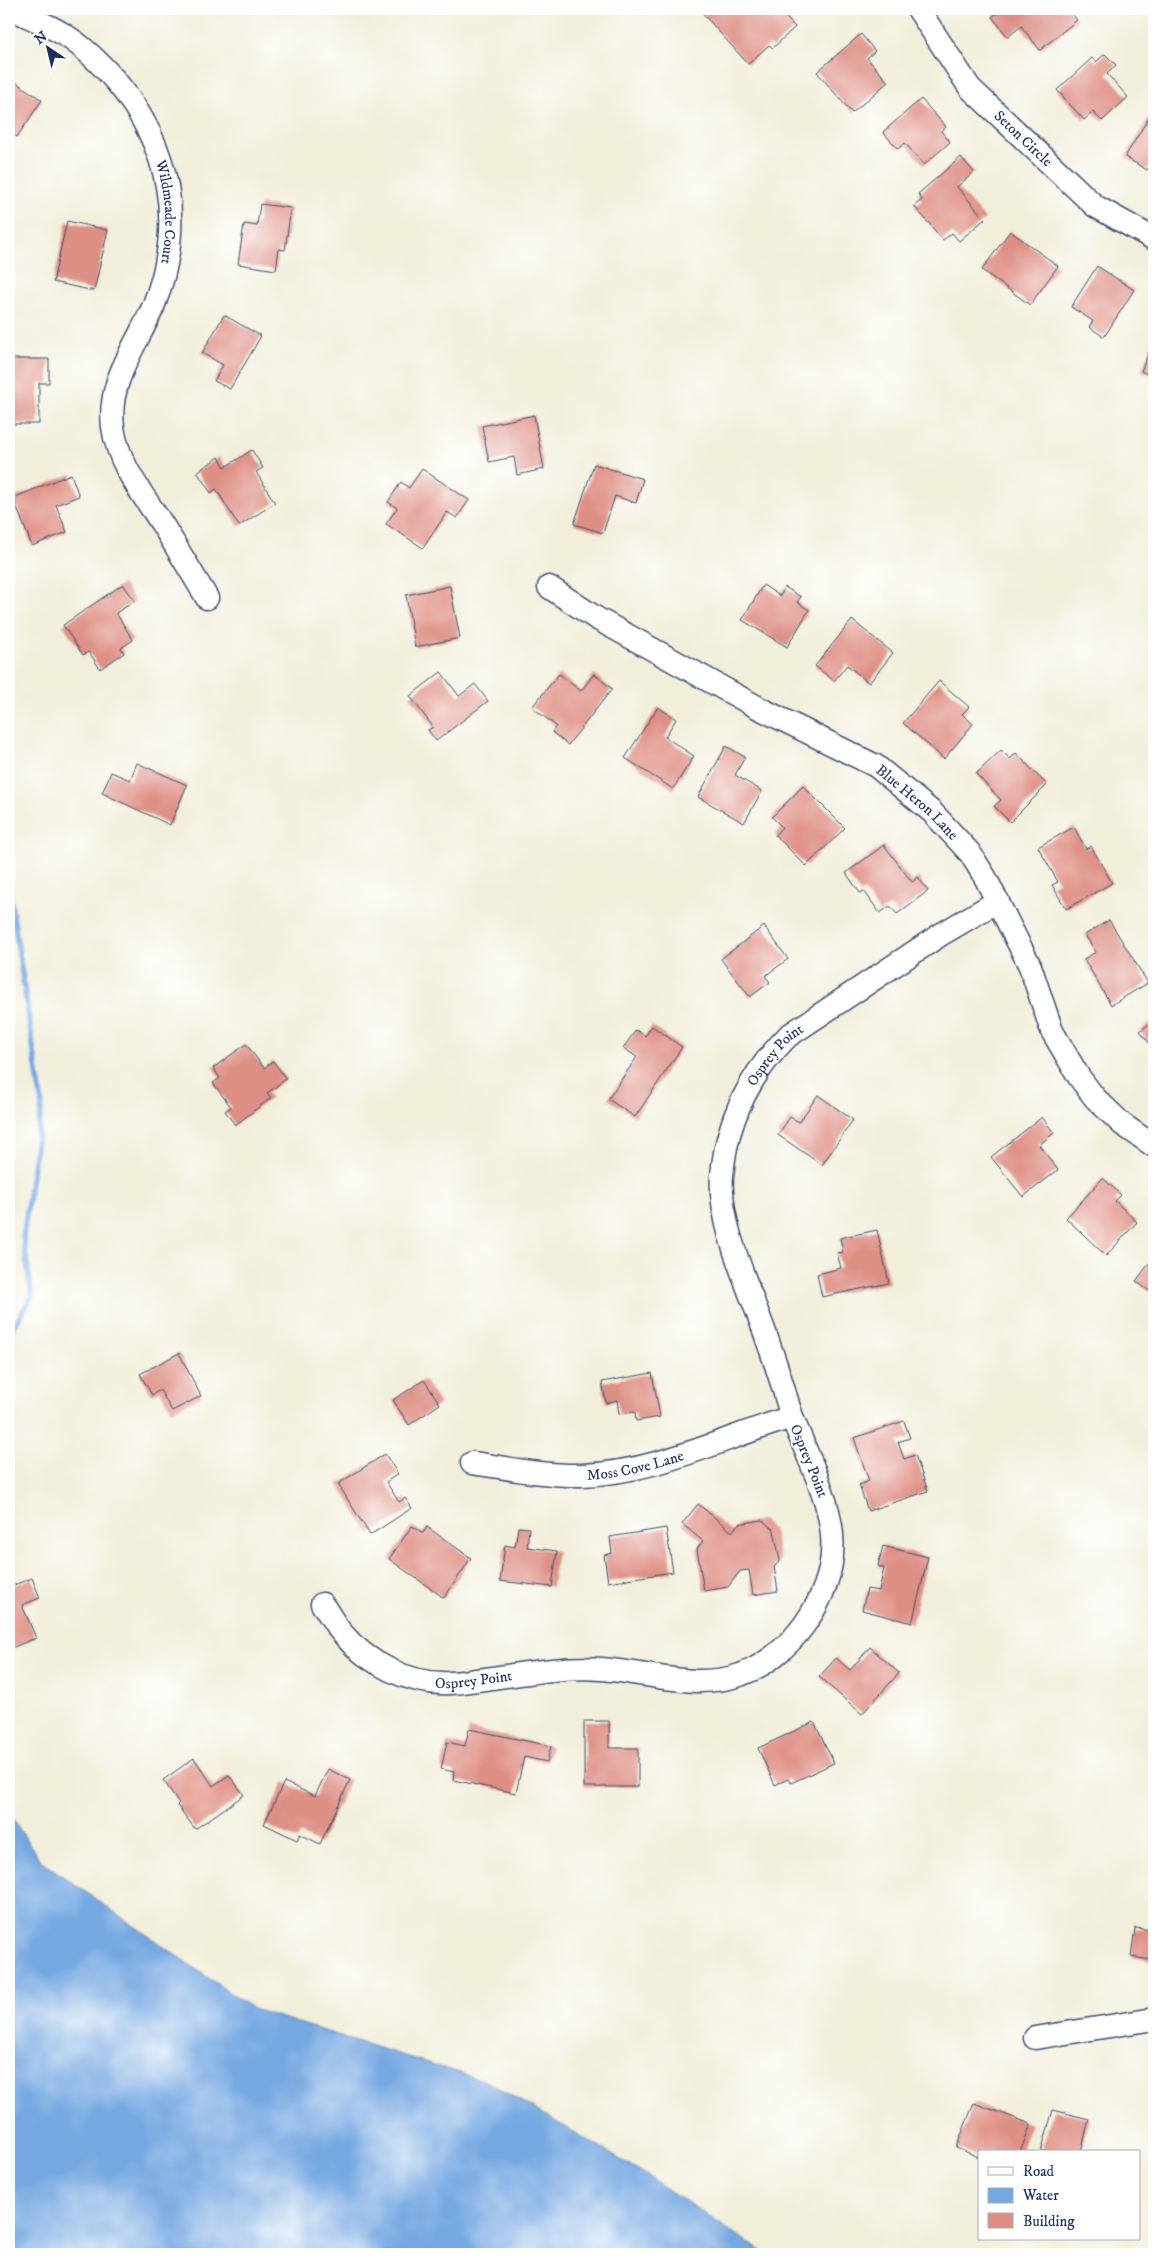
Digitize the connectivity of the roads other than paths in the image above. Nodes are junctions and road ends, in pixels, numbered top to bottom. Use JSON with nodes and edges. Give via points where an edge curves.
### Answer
{"nodes":[{"id":1,"x":12,"y":9,"type":"edge"},
{"id":2,"x":918,"y":9,"type":"edge"},
{"id":3,"x":1154,"y":239,"type":"edge"},
{"id":4,"x":549,"y":587,"type":"dead end"},
{"id":5,"x":207,"y":598,"type":"dead end"},
{"id":6,"x":998,"y":902,"type":"junction"},
{"id":7,"x":1154,"y":1146,"type":"edge"},
{"id":8,"x":792,"y":1417,"type":"junction"},
{"id":9,"x":472,"y":1463,"type":"dead end"},
{"id":10,"x":322,"y":1604,"type":"dead end"},
{"id":11,"x":1154,"y":2019,"type":"edge"},
{"id":12,"x":1035,"y":2038,"type":"dead end"}],
"edges":[{"from":1,"to":5,"type":"street","name":"Wildmeade Court","via":[[63,34],[106,70],[140,114],[163,165],[171,213],[167,261],[152,308],[121,369],[115,389],[113,426],[122,461]]},
{"from":2,"to":3,"type":"street","name":"Seton Circle","via":[[970,88],[1095,206]]},
{"from":4,"to":6,"type":"street","name":"Blue Heron Lane","via":[[596,618],[740,697],[876,766],[952,832],[970,853]]},
{"from":6,"to":7,"type":"street","name":"Blue Heron Lane","via":[[1030,966],[1052,1031],[1069,1062],[1095,1098],[1122,1124]]},
{"from":6,"to":8,"type":"street","name":"Osprey Point","via":[[940,935],[788,1036],[758,1069],[740,1104],[730,1133],[722,1176],[724,1210]]},
{"from":8,"to":9,"type":"street","name":"Moss Cove Lane","via":[[675,1458],[604,1473],[547,1473]]},
{"from":8,"to":10,"type":"street","name":"Osprey Point","via":[[830,1517],[832,1556],[828,1576],[818,1601],[800,1630],[771,1658],[740,1675],[704,1681],[658,1678],[599,1668],[569,1668],[448,1683],[428,1681],[389,1670],[358,1650],[340,1632]]},
{"from":11,"to":12,"type":"street"}]}
